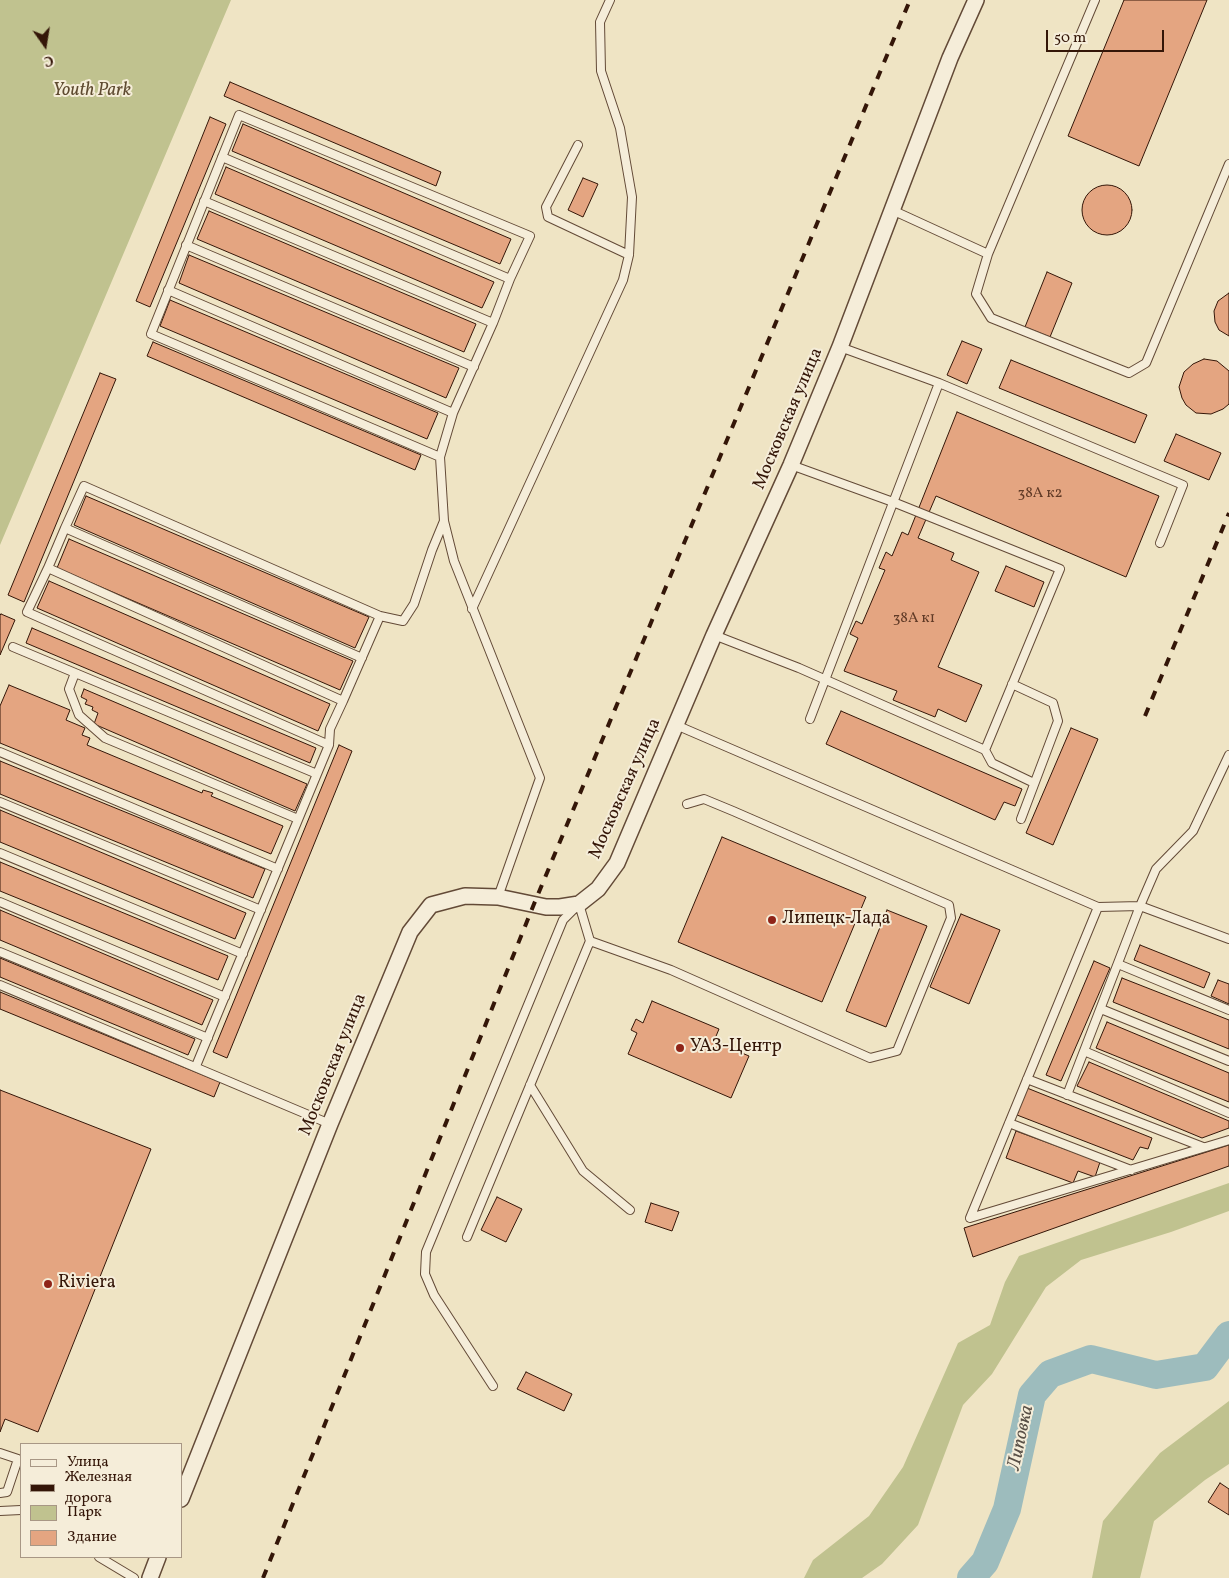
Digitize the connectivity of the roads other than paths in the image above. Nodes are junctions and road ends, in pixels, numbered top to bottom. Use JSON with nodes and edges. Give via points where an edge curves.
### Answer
{"nodes":[{"id":1,"x":610,"y":0,"type":"edge"},
{"id":2,"x":976,"y":0,"type":"edge"},
{"id":3,"x":1095,"y":0,"type":"edge"},
{"id":4,"x":578,"y":145,"type":"dead end"},
{"id":5,"x":222,"y":157,"type":"junction"},
{"id":6,"x":1229,"y":164,"type":"edge"},
{"id":7,"x":204,"y":201,"type":"junction"},
{"id":8,"x":892,"y":210,"type":"junction"},
{"id":9,"x":186,"y":245,"type":"junction"},
{"id":10,"x":988,"y":254,"type":"junction"},
{"id":11,"x":629,"y":255,"type":"junction"},
{"id":12,"x":510,"y":279,"type":"junction"},
{"id":13,"x":168,"y":290,"type":"junction"},
{"id":14,"x":493,"y":323,"type":"junction"},
{"id":15,"x":840,"y":347,"type":"junction"},
{"id":16,"x":474,"y":366,"type":"junction"},
{"id":17,"x":939,"y":383,"type":"junction"},
{"id":18,"x":453,"y":413,"type":"junction"},
{"id":19,"x":440,"y":457,"type":"junction"},
{"id":20,"x":791,"y":465,"type":"junction"},
{"id":21,"x":893,"y":502,"type":"junction"},
{"id":22,"x":444,"y":521,"type":"junction"},
{"id":23,"x":65,"y":528,"type":"junction"},
{"id":24,"x":1160,"y":543,"type":"dead end"},
{"id":25,"x":48,"y":568,"type":"junction"},
{"id":26,"x":472,"y":609,"type":"junction"},
{"id":27,"x":380,"y":616,"type":"junction"},
{"id":28,"x":714,"y":635,"type":"junction"},
{"id":29,"x":13,"y":647,"type":"dead end"},
{"id":30,"x":362,"y":658,"type":"junction"},
{"id":31,"x":75,"y":673,"type":"junction"},
{"id":32,"x":824,"y":680,"type":"junction"},
{"id":33,"x":1012,"y":684,"type":"junction"},
{"id":34,"x":343,"y":701,"type":"junction"},
{"id":35,"x":810,"y":719,"type":"dead end"},
{"id":36,"x":676,"y":725,"type":"junction"},
{"id":37,"x":329,"y":745,"type":"junction"},
{"id":38,"x":985,"y":750,"type":"junction"},
{"id":39,"x":0,"y":752,"type":"edge"},
{"id":40,"x":1229,"y":755,"type":"edge"},
{"id":41,"x":317,"y":774,"type":"junction"},
{"id":42,"x":1034,"y":783,"type":"junction"},
{"id":43,"x":0,"y":802,"type":"edge"},
{"id":44,"x":687,"y":804,"type":"dead end"},
{"id":45,"x":298,"y":819,"type":"junction"},
{"id":46,"x":1021,"y":819,"type":"dead end"},
{"id":47,"x":0,"y":853,"type":"edge"},
{"id":48,"x":278,"y":869,"type":"junction"},
{"id":49,"x":498,"y":897,"type":"junction"},
{"id":50,"x":0,"y":902,"type":"edge"},
{"id":51,"x":578,"y":904,"type":"junction"},
{"id":52,"x":1140,"y":906,"type":"junction"},
{"id":53,"x":1098,"y":907,"type":"junction"},
{"id":54,"x":261,"y":910,"type":"junction"},
{"id":55,"x":1229,"y":939,"type":"edge"},
{"id":56,"x":590,"y":941,"type":"junction"},
{"id":57,"x":0,"y":952,"type":"edge"},
{"id":58,"x":243,"y":954,"type":"junction"},
{"id":59,"x":1118,"y":964,"type":"junction"},
{"id":60,"x":0,"y":985,"type":"edge"},
{"id":61,"x":225,"y":997,"type":"junction"},
{"id":62,"x":1101,"y":1009,"type":"junction"},
{"id":63,"x":1229,"y":1010,"type":"edge"},
{"id":64,"x":208,"y":1038,"type":"junction"},
{"id":65,"x":1084,"y":1051,"type":"junction"},
{"id":66,"x":1229,"y":1061,"type":"edge"},
{"id":67,"x":196,"y":1066,"type":"junction"},
{"id":68,"x":1027,"y":1079,"type":"junction"},
{"id":69,"x":530,"y":1085,"type":"junction"},
{"id":70,"x":1067,"y":1094,"type":"junction"},
{"id":71,"x":1229,"y":1113,"type":"edge"},
{"id":72,"x":1009,"y":1123,"type":"junction"},
{"id":73,"x":330,"y":1124,"type":"junction"},
{"id":74,"x":1229,"y":1140,"type":"edge"},
{"id":75,"x":1203,"y":1147,"type":"junction"},
{"id":76,"x":1131,"y":1170,"type":"junction"},
{"id":77,"x":630,"y":1210,"type":"dead end"},
{"id":78,"x":467,"y":1237,"type":"dead end"},
{"id":79,"x":493,"y":1386,"type":"dead end"},
{"id":80,"x":0,"y":1453,"type":"edge"},
{"id":81,"x":0,"y":1493,"type":"edge"},
{"id":82,"x":182,"y":1495,"type":"edge"},
{"id":83,"x":20,"y":1510,"type":"edge"},
{"id":84,"x":0,"y":1511,"type":"edge"},
{"id":85,"x":101,"y":1558,"type":"edge"},
{"id":86,"x":158,"y":1558,"type":"edge"},
{"id":87,"x":134,"y":1578,"type":"edge"},
{"id":88,"x":150,"y":1578,"type":"edge"}],
"edges":[{"from":1,"to":11,"type":"lane","via":[[600,22],[601,71],[620,128],[632,197]]},
{"from":2,"to":8,"type":"street","name":"Московская улица","via":[[950,58]]},
{"from":3,"to":10,"type":"lane"},
{"from":4,"to":11,"type":"lane","via":[[546,207],[548,217]]},
{"from":5,"to":7,"type":"lane"},
{"from":5,"to":12,"type":"lane"},
{"from":5,"to":12,"type":"lane","via":[[239,115],[530,236]]},
{"from":6,"to":10,"type":"lane","via":[[1146,363],[1129,373],[991,318],[976,294]]},
{"from":7,"to":9,"type":"lane"},
{"from":7,"to":14,"type":"lane"},
{"from":8,"to":10,"type":"lane"},
{"from":8,"to":15,"type":"street","name":"Московская улица"},
{"from":9,"to":13,"type":"lane"},
{"from":9,"to":16,"type":"lane"},
{"from":11,"to":26,"type":"lane","via":[[623,280]]},
{"from":12,"to":14,"type":"lane"},
{"from":13,"to":18,"type":"lane"},
{"from":13,"to":19,"type":"lane","via":[[150,334]]},
{"from":14,"to":16,"type":"lane"},
{"from":15,"to":17,"type":"lane"},
{"from":15,"to":20,"type":"street","name":"Московская улица"},
{"from":16,"to":18,"type":"lane"},
{"from":17,"to":21,"type":"lane"},
{"from":17,"to":24,"type":"lane","via":[[1183,485]]},
{"from":18,"to":19,"type":"lane"},
{"from":19,"to":22,"type":"lane"},
{"from":20,"to":21,"type":"lane"},
{"from":20,"to":28,"type":"street","name":"Московская улица"},
{"from":21,"to":32,"type":"lane"},
{"from":21,"to":33,"type":"lane","via":[[1060,569]]},
{"from":22,"to":26,"type":"lane","via":[[454,561]]},
{"from":22,"to":27,"type":"lane","via":[[414,604],[403,621]]},
{"from":23,"to":25,"type":"lane"},
{"from":23,"to":27,"type":"lane","via":[[84,486]]},
{"from":23,"to":30,"type":"lane"},
{"from":25,"to":34,"type":"lane"},
{"from":25,"to":37,"type":"lane","via":[[27,612]]},
{"from":26,"to":49,"type":"lane","via":[[540,778]]},
{"from":27,"to":30,"type":"lane"},
{"from":28,"to":32,"type":"lane"},
{"from":28,"to":36,"type":"street","name":"Московская улица"},
{"from":29,"to":31,"type":"lane"},
{"from":30,"to":34,"type":"lane"},
{"from":31,"to":41,"type":"lane"},
{"from":31,"to":45,"type":"lane","via":[[69,688],[79,715],[105,738]]},
{"from":32,"to":35,"type":"lane"},
{"from":32,"to":38,"type":"lane"},
{"from":33,"to":38,"type":"lane"},
{"from":33,"to":42,"type":"lane","via":[[1053,703],[1058,721]]},
{"from":34,"to":37,"type":"lane","via":[[330,730]]},
{"from":36,"to":51,"type":"street","name":"Московская улица","via":[[617,863],[598,890]]},
{"from":36,"to":53,"type":"lane"},
{"from":37,"to":41,"type":"lane"},
{"from":38,"to":42,"type":"lane","via":[[992,762]]},
{"from":39,"to":48,"type":"lane"},
{"from":40,"to":52,"type":"lane","via":[[1193,831],[1156,870]]},
{"from":41,"to":45,"type":"lane"},
{"from":42,"to":46,"type":"lane"},
{"from":43,"to":54,"type":"lane"},
{"from":44,"to":56,"type":"lane","via":[[704,800],[949,905],[951,918],[897,1051],[870,1058],[672,970]]},
{"from":45,"to":48,"type":"lane"},
{"from":47,"to":58,"type":"lane"},
{"from":48,"to":54,"type":"lane"},
{"from":49,"to":51,"type":"street","name":"Московская улица","via":[[546,907]]},
{"from":49,"to":73,"type":"street","name":"Московская улица","via":[[465,896],[431,905],[410,932]]},
{"from":50,"to":61,"type":"lane"},
{"from":51,"to":56,"type":"lane"},
{"from":51,"to":79,"type":"lane","via":[[562,920],[426,1252],[425,1274],[434,1295]]},
{"from":52,"to":53,"type":"lane"},
{"from":52,"to":55,"type":"lane"},
{"from":52,"to":59,"type":"lane"},
{"from":53,"to":68,"type":"lane"},
{"from":54,"to":58,"type":"lane"},
{"from":56,"to":69,"type":"lane"},
{"from":57,"to":64,"type":"lane"},
{"from":58,"to":61,"type":"lane"},
{"from":59,"to":62,"type":"lane"},
{"from":59,"to":63,"type":"lane"},
{"from":60,"to":67,"type":"lane"},
{"from":61,"to":64,"type":"lane"},
{"from":62,"to":65,"type":"lane"},
{"from":62,"to":66,"type":"lane"},
{"from":64,"to":67,"type":"lane"},
{"from":65,"to":70,"type":"lane"},
{"from":65,"to":71,"type":"lane"},
{"from":67,"to":73,"type":"lane"},
{"from":68,"to":70,"type":"lane"},
{"from":68,"to":72,"type":"lane"},
{"from":69,"to":77,"type":"lane","via":[[583,1171]]},
{"from":69,"to":78,"type":"lane"},
{"from":70,"to":75,"type":"lane"},
{"from":72,"to":76,"type":"lane"},
{"from":72,"to":76,"type":"lane","via":[[970,1218]]},
{"from":73,"to":82,"type":"street","name":"Московская улица"},
{"from":74,"to":75,"type":"lane"},
{"from":75,"to":76,"type":"lane"},
{"from":80,"to":81,"type":"lane","via":[[18,1459],[7,1492]]},
{"from":83,"to":84,"type":"lane"},
{"from":85,"to":87,"type":"lane"},
{"from":86,"to":88,"type":"street"}]}
